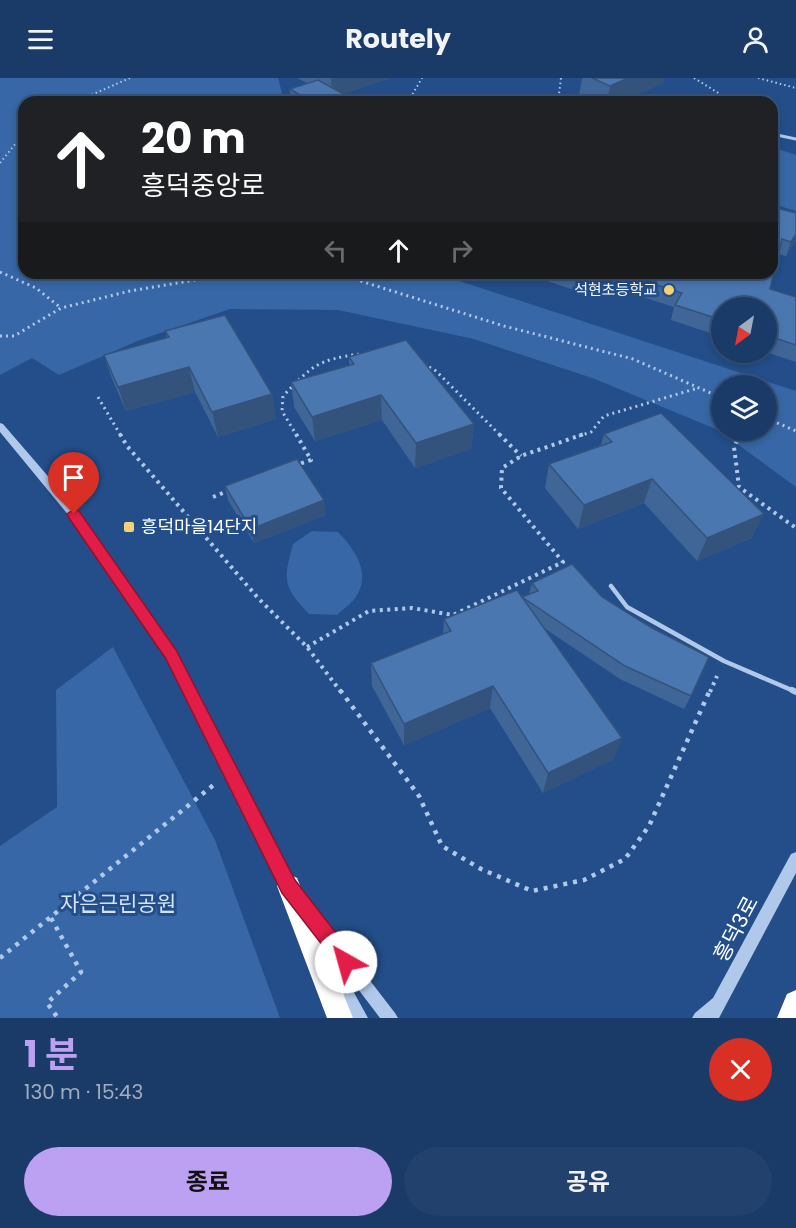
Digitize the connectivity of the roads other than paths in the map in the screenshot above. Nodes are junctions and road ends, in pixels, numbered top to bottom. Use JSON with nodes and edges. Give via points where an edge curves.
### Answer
{"nodes":[{"id":1,"x":778,"y":135,"type":"edge"},
{"id":2,"x":796,"y":139,"type":"edge"},
{"id":3,"x":0,"y":426,"type":"edge"},
{"id":4,"x":611,"y":586,"type":"dead end"},
{"id":5,"x":796,"y":692,"type":"edge"},
{"id":6,"x":796,"y":859,"type":"edge"},
{"id":7,"x":289,"y":886,"type":"junction"},
{"id":8,"x":722,"y":999,"type":"junction"},
{"id":9,"x":796,"y":1003,"type":"edge"},
{"id":10,"x":340,"y":1018,"type":"edge"},
{"id":11,"x":360,"y":1018,"type":"edge"},
{"id":12,"x":390,"y":1018,"type":"edge"},
{"id":13,"x":700,"y":1018,"type":"edge"},
{"id":14,"x":711,"y":1018,"type":"edge"},
{"id":15,"x":790,"y":1018,"type":"edge"}],
"edges":[{"from":1,"to":2,"type":"lane"},
{"from":3,"to":7,"type":"street","via":[[74,514],[171,654]]},
{"from":4,"to":5,"type":"lane","via":[[627,607],[724,661]]},
{"from":6,"to":8,"type":"street","name":"흥덕3로"},
{"from":7,"to":10,"type":"highway"},
{"from":7,"to":11,"type":"street"},
{"from":7,"to":12,"type":"street"},
{"from":8,"to":13,"type":"street"},
{"from":8,"to":14,"type":"street","name":"흥덕3로"},
{"from":9,"to":15,"type":"highway"}]}
